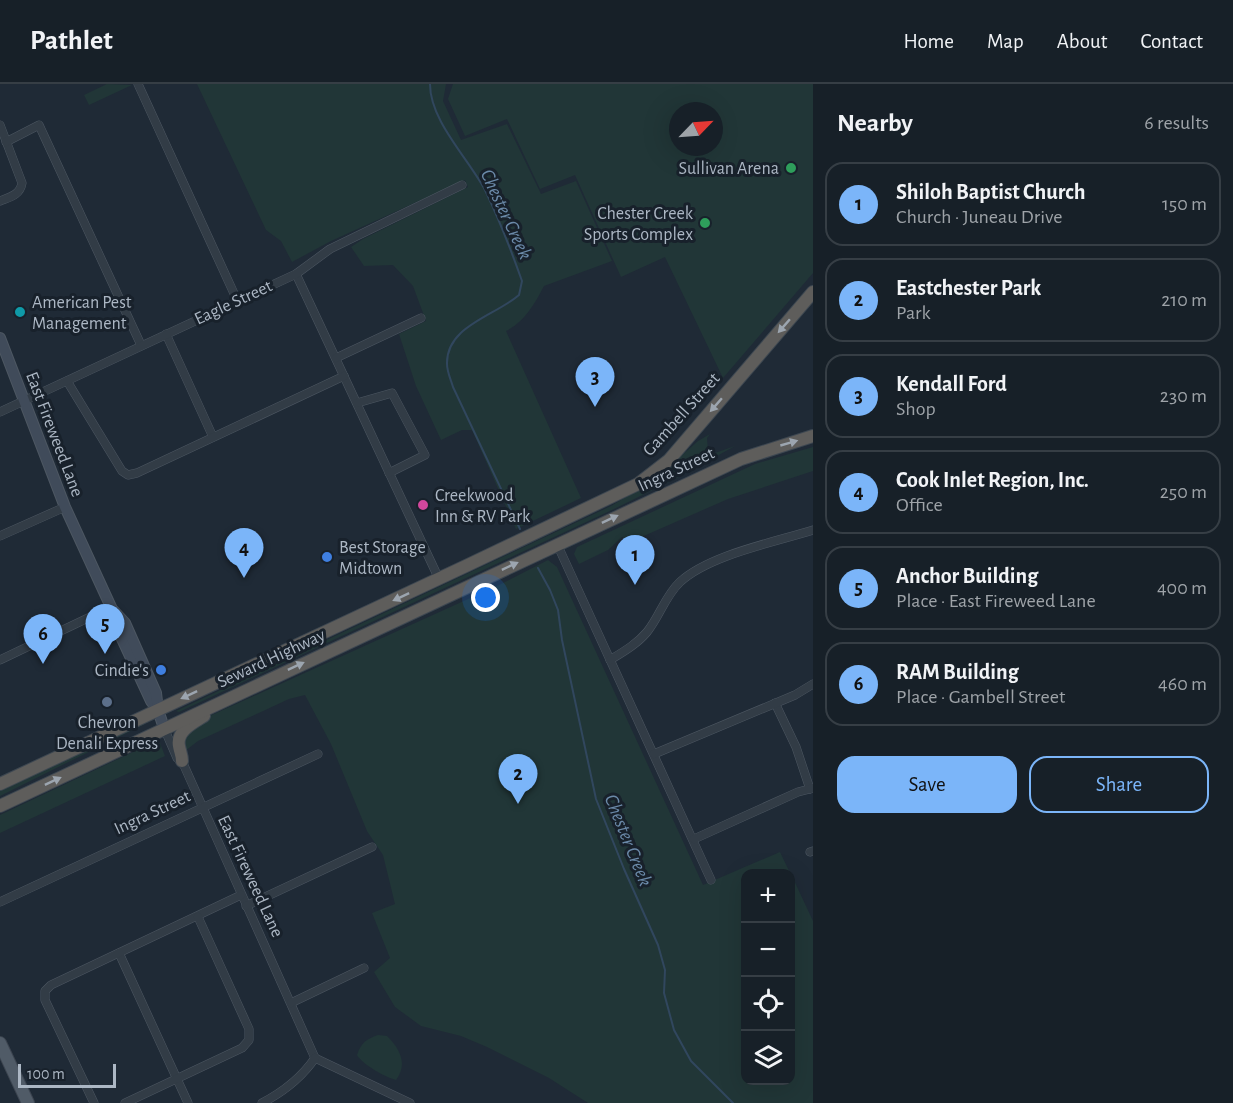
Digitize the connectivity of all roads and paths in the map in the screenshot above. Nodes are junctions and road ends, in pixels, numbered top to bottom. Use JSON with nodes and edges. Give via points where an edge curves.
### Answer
{"nodes":[{"id":1,"x":138,"y":84,"type":"edge"},
{"id":2,"x":0,"y":125,"type":"edge"},
{"id":3,"x":6,"y":142,"type":"junction"},
{"id":4,"x":462,"y":185,"type":"dead end"},
{"id":5,"x":0,"y":201,"type":"edge"},
{"id":6,"x":296,"y":274,"type":"junction"},
{"id":7,"x":813,"y":292,"type":"edge"},
{"id":8,"x":237,"y":300,"type":"junction"},
{"id":9,"x":421,"y":318,"type":"dead end"},
{"id":10,"x":165,"y":334,"type":"junction"},
{"id":11,"x":0,"y":338,"type":"edge"},
{"id":12,"x":141,"y":345,"type":"junction"},
{"id":13,"x":336,"y":358,"type":"junction"},
{"id":14,"x":344,"y":376,"type":"junction"},
{"id":15,"x":66,"y":381,"type":"junction"},
{"id":16,"x":25,"y":400,"type":"junction"},
{"id":17,"x":357,"y":403,"type":"junction"},
{"id":18,"x":0,"y":412,"type":"edge"},
{"id":19,"x":813,"y":436,"type":"edge"},
{"id":20,"x":213,"y":437,"type":"junction"},
{"id":21,"x":389,"y":473,"type":"junction"},
{"id":22,"x":65,"y":507,"type":"junction"},
{"id":23,"x":549,"y":527,"type":"joint"},
{"id":24,"x":813,"y":530,"type":"edge"},
{"id":25,"x":0,"y":536,"type":"edge"},
{"id":26,"x":557,"y":544,"type":"junction"},
{"id":27,"x":439,"y":579,"type":"junction"},
{"id":28,"x":111,"y":608,"type":"junction"},
{"id":29,"x":0,"y":660,"type":"edge"},
{"id":30,"x":610,"y":660,"type":"junction"},
{"id":31,"x":813,"y":684,"type":"edge"},
{"id":32,"x":243,"y":691,"type":"junction"},
{"id":33,"x":775,"y":703,"type":"junction"},
{"id":34,"x":158,"y":710,"type":"junction"},
{"id":35,"x":164,"y":728,"type":"junction"},
{"id":36,"x":318,"y":754,"type":"dead end"},
{"id":37,"x":654,"y":754,"type":"junction"},
{"id":38,"x":182,"y":761,"type":"junction"},
{"id":39,"x":0,"y":784,"type":"edge"},
{"id":40,"x":811,"y":788,"type":"edge"},
{"id":41,"x":0,"y":806,"type":"edge"},
{"id":42,"x":201,"y":809,"type":"junction"},
{"id":43,"x":694,"y":839,"type":"junction"},
{"id":44,"x":372,"y":847,"type":"dead end"},
{"id":45,"x":711,"y":880,"type":"dead end"},
{"id":46,"x":241,"y":895,"type":"junction"},
{"id":47,"x":0,"y":902,"type":"edge"},
{"id":48,"x":246,"y":906,"type":"junction"},
{"id":49,"x":198,"y":917,"type":"junction"},
{"id":50,"x":119,"y":953,"type":"junction"},
{"id":51,"x":364,"y":968,"type":"dead end"},
{"id":52,"x":291,"y":1003,"type":"junction"},
{"id":53,"x":0,"y":1042,"type":"edge"},
{"id":54,"x":315,"y":1058,"type":"junction"},
{"id":55,"x":177,"y":1079,"type":"junction"},
{"id":56,"x":268,"y":1102,"type":"edge"},
{"id":57,"x":28,"y":1103,"type":"edge"},
{"id":58,"x":94,"y":1103,"type":"edge"},
{"id":59,"x":125,"y":1103,"type":"edge"},
{"id":60,"x":188,"y":1103,"type":"edge"},
{"id":61,"x":410,"y":1103,"type":"edge"}],
"edges":[{"from":1,"to":8,"type":"street"},
{"from":2,"to":3,"type":"street"},
{"from":3,"to":5,"type":"street","via":[[22,183],[21,190]]},
{"from":3,"to":12,"type":"street","via":[[39,124]]},
{"from":4,"to":6,"type":"street","name":"Eagle Street","via":[[330,249]]},
{"from":6,"to":8,"type":"street","name":"Eagle Street"},
{"from":6,"to":13,"type":"street"},
{"from":7,"to":23,"type":"highway","name":"Gambell Street","one_way":true,"via":[[669,460],[638,484]]},
{"from":8,"to":10,"type":"street","name":"Eagle Street"},
{"from":9,"to":13,"type":"street"},
{"from":10,"to":12,"type":"street","name":"Eagle Street"},
{"from":10,"to":20,"type":"street"},
{"from":11,"to":16,"type":"main road","name":"East Fireweed Lane"},
{"from":12,"to":15,"type":"street","name":"Eagle Street"},
{"from":13,"to":14,"type":"street"},
{"from":14,"to":17,"type":"street"},
{"from":14,"to":20,"type":"street"},
{"from":15,"to":16,"type":"street","name":"Eagle Street"},
{"from":15,"to":20,"type":"street","via":[[128,475]]},
{"from":16,"to":18,"type":"street","name":"Eagle Street"},
{"from":16,"to":22,"type":"main road","name":"East Fireweed Lane"},
{"from":17,"to":21,"type":"street"},
{"from":17,"to":21,"type":"street","via":[[392,393],[425,455]]},
{"from":26,"to":19,"type":"highway","name":"Ingra Street","one_way":true,"via":[[741,459]]},
{"from":21,"to":27,"type":"street"},
{"from":22,"to":25,"type":"street"},
{"from":22,"to":28,"type":"main road","name":"East Fireweed Lane"},
{"from":23,"to":27,"type":"highway","name":"Seward Highway"},
{"from":24,"to":30,"type":"street","via":[[704,566],[667,598],[646,633]]},
{"from":26,"to":30,"type":"street"},
{"from":32,"to":26,"type":"highway","name":"Seward Highway","one_way":true},
{"from":27,"to":34,"type":"highway","name":"Seward Highway","one_way":true},
{"from":28,"to":29,"type":"street"},
{"from":28,"to":34,"type":"main road","name":"East Fireweed Lane"},
{"from":30,"to":37,"type":"street"},
{"from":31,"to":33,"type":"street"},
{"from":32,"to":35,"type":"highway","name":"Seward Highway"},
{"from":32,"to":38,"type":"highway","via":[[183,730],[178,744]]},
{"from":33,"to":37,"type":"street"},
{"from":33,"to":40,"type":"street"},
{"from":34,"to":35,"type":"main road","name":"East Fireweed Lane"},
{"from":34,"to":39,"type":"highway","name":"Seward Highway"},
{"from":35,"to":38,"type":"street","name":"East Fireweed Lane"},
{"from":41,"to":35,"type":"highway","name":"Seward Highway","one_way":true},
{"from":36,"to":42,"type":"street","name":"Ingra Street"},
{"from":37,"to":43,"type":"street"},
{"from":38,"to":42,"type":"street","name":"East Fireweed Lane"},
{"from":40,"to":43,"type":"street"},
{"from":42,"to":46,"type":"street","name":"East Fireweed Lane"},
{"from":42,"to":47,"type":"street","name":"Ingra Street"},
{"from":43,"to":45,"type":"street"},
{"from":44,"to":48,"type":"street"},
{"from":46,"to":48,"type":"street","name":"East Fireweed Lane"},
{"from":46,"to":49,"type":"street"},
{"from":48,"to":52,"type":"street","name":"East Fireweed Lane"},
{"from":49,"to":50,"type":"street"},
{"from":49,"to":55,"type":"street","via":[[249,1029],[249,1040],[242,1048]]},
{"from":50,"to":55,"type":"street"},
{"from":50,"to":58,"type":"street","via":[[45,991],[45,1000]]},
{"from":51,"to":52,"type":"street"},
{"from":52,"to":54,"type":"street","name":"East Fireweed Lane"},
{"from":53,"to":57,"type":"main road"},
{"from":54,"to":56,"type":"street","via":[[306,1071]]},
{"from":54,"to":61,"type":"street"},
{"from":55,"to":59,"type":"street"},
{"from":55,"to":60,"type":"street"}]}
